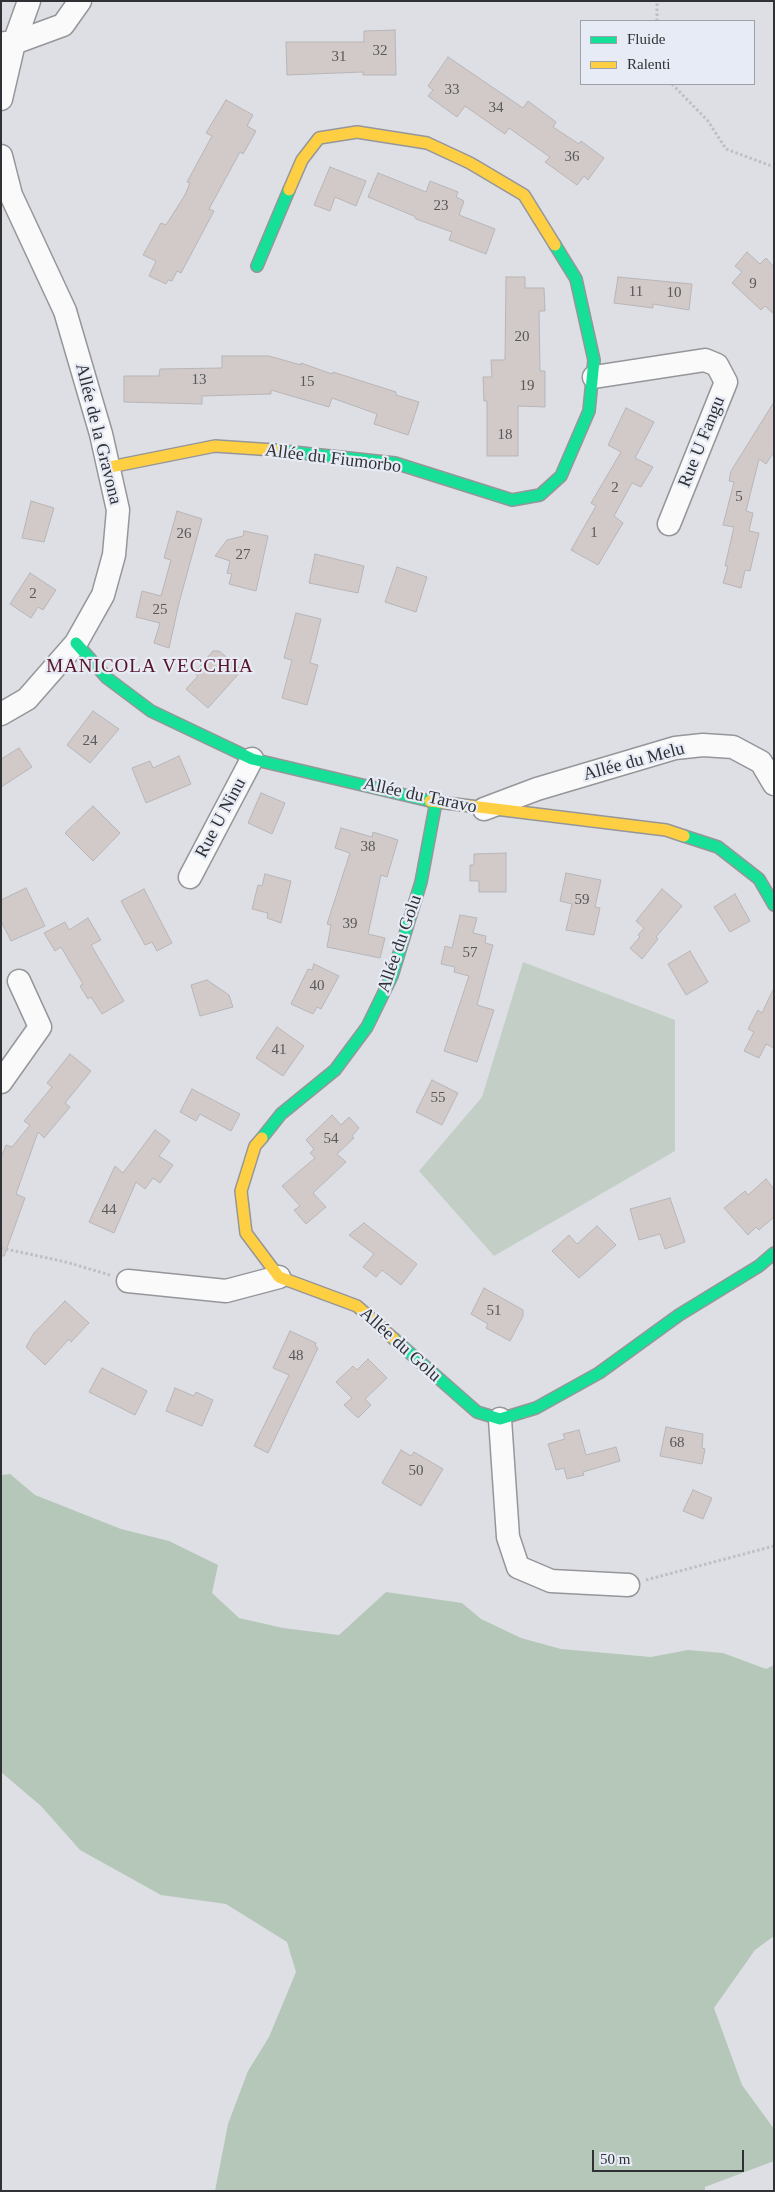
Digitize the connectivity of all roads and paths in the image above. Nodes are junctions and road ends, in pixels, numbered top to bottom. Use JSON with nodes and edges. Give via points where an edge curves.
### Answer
{"nodes":[{"id":1,"x":28,"y":1,"type":"edge"},
{"id":2,"x":80,"y":1,"type":"edge"},
{"id":3,"x":657,"y":1,"type":"edge"},
{"id":4,"x":657,"y":20,"type":"edge"},
{"id":5,"x":8,"y":43,"type":"edge"},
{"id":6,"x":673,"y":85,"type":"edge"},
{"id":7,"x":1,"y":99,"type":"edge"},
{"id":8,"x":1,"y":156,"type":"edge"},
{"id":9,"x":774,"y":166,"type":"edge"},
{"id":10,"x":257,"y":266,"type":"dead end"},
{"id":11,"x":594,"y":378,"type":"junction"},
{"id":12,"x":110,"y":467,"type":"junction"},
{"id":13,"x":670,"y":524,"type":"dead end"},
{"id":14,"x":76,"y":643,"type":"junction"},
{"id":15,"x":1,"y":714,"type":"edge"},
{"id":16,"x":252,"y":759,"type":"junction"},
{"id":17,"x":774,"y":784,"type":"edge"},
{"id":18,"x":436,"y":802,"type":"junction"},
{"id":19,"x":483,"y":809,"type":"junction"},
{"id":20,"x":190,"y":877,"type":"dead end"},
{"id":21,"x":774,"y":906,"type":"edge"},
{"id":22,"x":19,"y":981,"type":"dead end"},
{"id":23,"x":1,"y":1082,"type":"edge"},
{"id":24,"x":1,"y":1248,"type":"edge"},
{"id":25,"x":774,"y":1253,"type":"edge"},
{"id":26,"x":280,"y":1277,"type":"junction"},
{"id":27,"x":128,"y":1281,"type":"joint"},
{"id":28,"x":500,"y":1419,"type":"junction"},
{"id":29,"x":774,"y":1546,"type":"edge"},
{"id":30,"x":628,"y":1585,"type":"joint"}],
"edges":[{"from":1,"to":5,"type":"street"},
{"from":2,"to":5,"type":"street","via":[[63,25]]},
{"from":3,"to":4,"type":"path"},
{"from":5,"to":7,"type":"street"},
{"from":6,"to":9,"type":"path","via":[[708,121],[726,149]]},
{"from":8,"to":12,"type":"street","name":"Allée de la Gravona","via":[[11,195],[65,310]]},
{"from":10,"to":11,"type":"street","name":"Allée du Fiumorbo","via":[[302,160],[319,138],[357,132],[427,143],[470,163],[524,195],[576,279],[594,360]]},
{"from":11,"to":12,"type":"street","name":"Allée du Fiumorbo","via":[[589,411],[561,476],[540,495],[512,500],[394,463],[215,446]]},
{"from":11,"to":13,"type":"street","name":"Rue U Fangu","via":[[705,360],[717,365],[726,382]]},
{"from":12,"to":14,"type":"street","name":"Allée de la Gravona","via":[[118,510],[114,555],[103,595]]},
{"from":14,"to":15,"type":"street","name":"Allée de la Gravona","via":[[27,699]]},
{"from":14,"to":16,"type":"street","name":"Allée du Taravo","via":[[107,678],[152,711]]},
{"from":16,"to":18,"type":"street","name":"Allée du Taravo"},
{"from":16,"to":20,"type":"street","name":"Rue U Ninu"},
{"from":17,"to":19,"type":"street","name":"Allée du Melu","via":[[761,762],[733,747],[703,745],[665,751],[537,789]]},
{"from":18,"to":19,"type":"street","name":"Allée du Taravo"},
{"from":18,"to":26,"type":"street","name":"Allée du Golu","via":[[421,882],[392,976],[367,1027],[335,1070],[281,1114],[255,1146],[241,1191],[246,1233]]},
{"from":19,"to":21,"type":"street","name":"Allée du Taravo","via":[[666,830],[718,847],[758,879]]},
{"from":22,"to":23,"type":"street","via":[[40,1027]]},
{"from":24,"to":27,"type":"path","via":[[66,1262]]},
{"from":25,"to":28,"type":"street","via":[[759,1266],[678,1315],[599,1373],[536,1408]]},
{"from":26,"to":27,"type":"street","via":[[226,1291]]},
{"from":26,"to":28,"type":"street","name":"Allée du Golu","via":[[358,1306],[477,1412]]},
{"from":28,"to":30,"type":"street","via":[[508,1537],[518,1567],[551,1581]]},
{"from":29,"to":30,"type":"path"}]}
